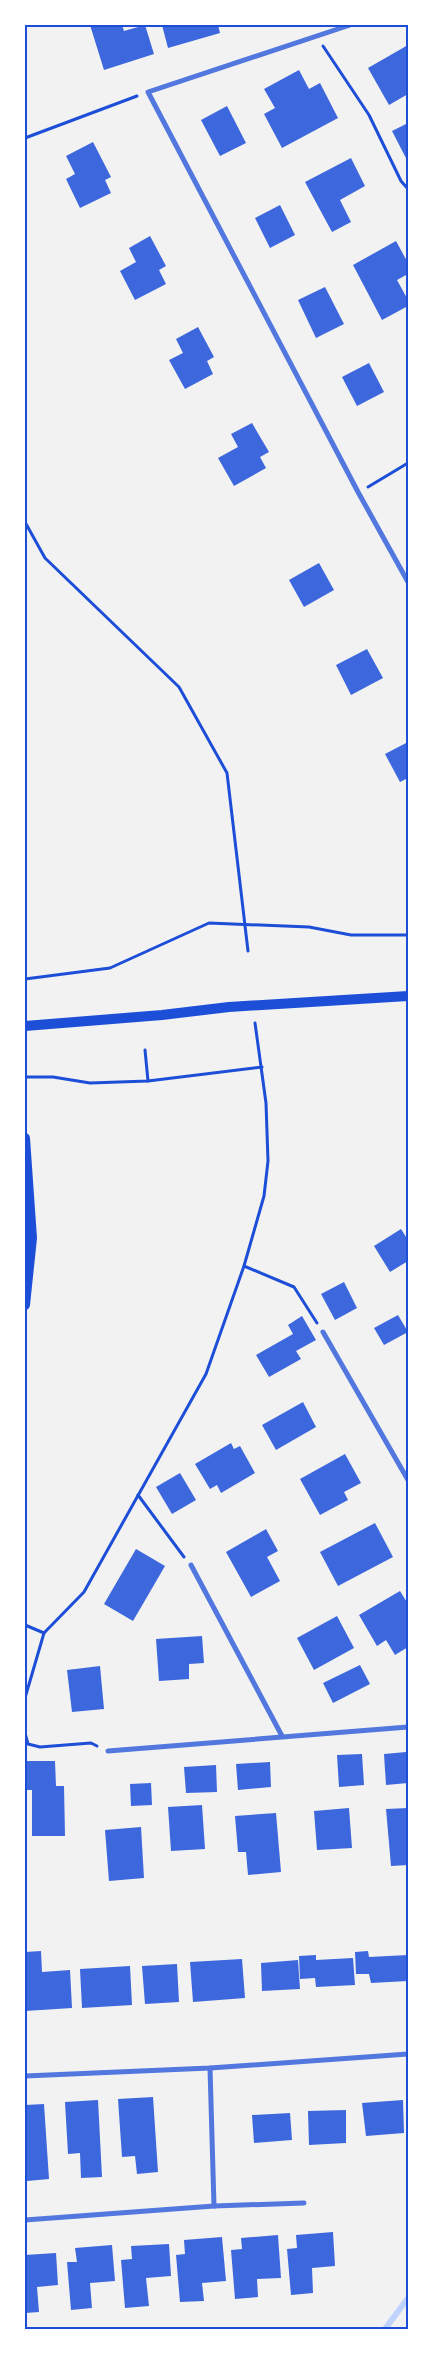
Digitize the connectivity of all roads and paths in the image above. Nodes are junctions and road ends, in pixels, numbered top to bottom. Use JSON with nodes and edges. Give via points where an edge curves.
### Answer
{"nodes":[{"id":1,"x":350,"y":25,"type":"edge"},
{"id":2,"x":315,"y":37,"type":"junction"},
{"id":3,"x":148,"y":92,"type":"junction"},
{"id":4,"x":25,"y":138,"type":"edge"},
{"id":5,"x":408,"y":189,"type":"edge"},
{"id":6,"x":408,"y":463,"type":"edge"},
{"id":7,"x":358,"y":492,"type":"junction"},
{"id":8,"x":25,"y":522,"type":"edge"},
{"id":9,"x":408,"y":582,"type":"edge"},
{"id":10,"x":244,"y":923,"type":"junction"},
{"id":11,"x":408,"y":935,"type":"edge"},
{"id":12,"x":248,"y":951,"type":"dead end"},
{"id":13,"x":25,"y":979,"type":"edge"},
{"id":14,"x":408,"y":996,"type":"edge"},
{"id":15,"x":255,"y":1023,"type":"dead end"},
{"id":16,"x":25,"y":1026,"type":"edge"},
{"id":17,"x":145,"y":1050,"type":"dead end"},
{"id":18,"x":262,"y":1067,"type":"junction"},
{"id":19,"x":25,"y":1077,"type":"edge"},
{"id":20,"x":148,"y":1081,"type":"junction"},
{"id":21,"x":25,"y":1138,"type":"edge"},
{"id":22,"x":244,"y":1266,"type":"junction"},
{"id":23,"x":25,"y":1305,"type":"edge"},
{"id":24,"x":322,"y":1332,"type":"joint"},
{"id":25,"x":408,"y":1480,"type":"edge"},
{"id":26,"x":138,"y":1495,"type":"junction"},
{"id":27,"x":191,"y":1565,"type":"joint"},
{"id":28,"x":25,"y":1625,"type":"edge"},
{"id":29,"x":44,"y":1633,"type":"junction"},
{"id":30,"x":25,"y":1698,"type":"edge"},
{"id":31,"x":408,"y":1727,"type":"edge"},
{"id":32,"x":25,"y":1733,"type":"edge"},
{"id":33,"x":282,"y":1736,"type":"junction"},
{"id":34,"x":108,"y":1751,"type":"joint"},
{"id":35,"x":408,"y":2054,"type":"edge"},
{"id":36,"x":210,"y":2068,"type":"junction"},
{"id":37,"x":25,"y":2076,"type":"edge"},
{"id":38,"x":304,"y":2202,"type":"dead end"},
{"id":39,"x":214,"y":2206,"type":"junction"},
{"id":40,"x":25,"y":2220,"type":"edge"}],
"edges":[{"from":1,"to":2,"type":"street"},
{"from":2,"to":3,"type":"street"},
{"from":2,"to":5,"type":"path","via":[[369,115]]},
{"from":3,"to":4,"type":"path"},
{"from":3,"to":7,"type":"street"},
{"from":6,"to":7,"type":"path"},
{"from":7,"to":9,"type":"street"},
{"from":8,"to":10,"type":"path","via":[[45,558],[179,687],[227,773]]},
{"from":10,"to":11,"type":"path","via":[[308,927],[350,935]]},
{"from":10,"to":12,"type":"path"},
{"from":10,"to":13,"type":"path","via":[[209,923],[110,968]]},
{"from":14,"to":16,"type":"main road","via":[[276,1003]]},
{"from":15,"to":18,"type":"path"},
{"from":17,"to":20,"type":"path"},
{"from":18,"to":20,"type":"path"},
{"from":18,"to":22,"type":"path","via":[[268,1161],[264,1196]]},
{"from":19,"to":20,"type":"path","via":[[53,1077],[90,1083]]},
{"from":21,"to":23,"type":"main road","via":[[32,1238]]},
{"from":22,"to":24,"type":"path","via":[[294,1287]]},
{"from":22,"to":26,"type":"path","via":[[206,1374]]},
{"from":24,"to":25,"type":"street"},
{"from":26,"to":27,"type":"path"},
{"from":26,"to":29,"type":"path","via":[[84,1592]]},
{"from":27,"to":33,"type":"street"},
{"from":28,"to":29,"type":"path"},
{"from":29,"to":30,"type":"path"},
{"from":31,"to":33,"type":"street"},
{"from":32,"to":34,"type":"path","via":[[28,1744],[40,1747],[91,1743]]},
{"from":33,"to":34,"type":"street"},
{"from":35,"to":36,"type":"street"},
{"from":36,"to":37,"type":"street"},
{"from":36,"to":39,"type":"street"},
{"from":38,"to":39,"type":"street"},
{"from":39,"to":40,"type":"street"}]}
